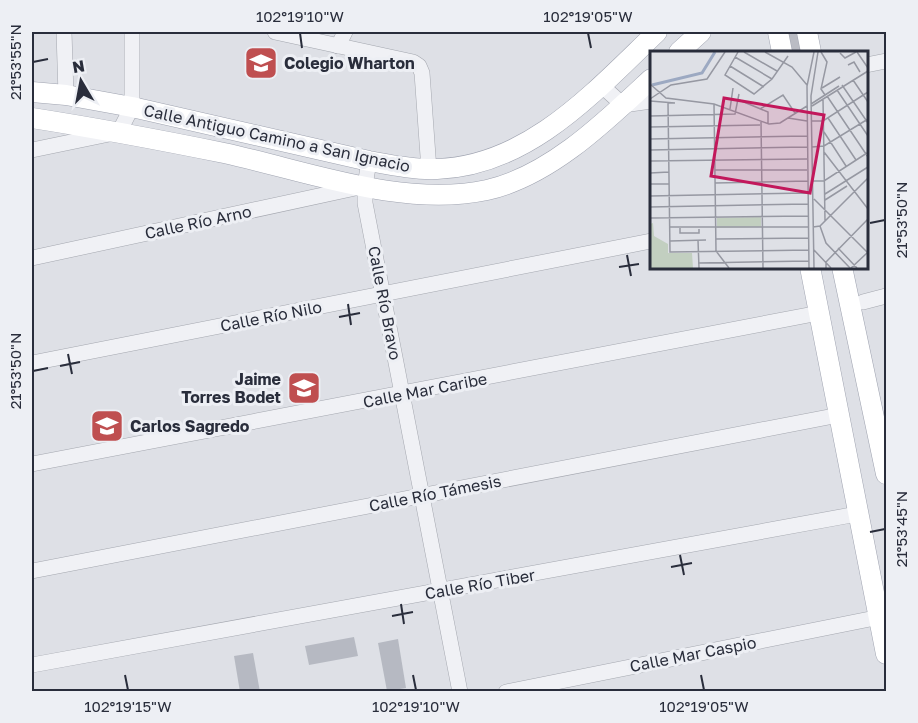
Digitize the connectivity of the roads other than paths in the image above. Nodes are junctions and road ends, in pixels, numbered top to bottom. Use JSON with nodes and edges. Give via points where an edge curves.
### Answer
{"nodes":[{"id":1,"x":64,"y":32,"type":"edge"},
{"id":2,"x":132,"y":32,"type":"edge"},
{"id":3,"x":275,"y":32,"type":"edge"},
{"id":4,"x":345,"y":32,"type":"edge"},
{"id":5,"x":657,"y":32,"type":"edge"},
{"id":6,"x":701,"y":32,"type":"edge"},
{"id":7,"x":767,"y":32,"type":"edge"},
{"id":8,"x":778,"y":32,"type":"edge"},
{"id":9,"x":807,"y":32,"type":"edge"},
{"id":10,"x":338,"y":46,"type":"junction"},
{"id":11,"x":680,"y":51,"type":"edge"},
{"id":12,"x":770,"y":51,"type":"edge"},
{"id":13,"x":782,"y":51,"type":"edge"},
{"id":14,"x":811,"y":51,"type":"edge"},
{"id":15,"x":886,"y":61,"type":"edge"},
{"id":16,"x":867,"y":65,"type":"edge"},
{"id":17,"x":650,"y":80,"type":"edge"},
{"id":18,"x":601,"y":85,"type":"junction"},
{"id":19,"x":32,"y":92,"type":"edge"},
{"id":20,"x":66,"y":95,"type":"junction"},
{"id":21,"x":650,"y":101,"type":"edge"},
{"id":22,"x":623,"y":105,"type":"junction"},
{"id":23,"x":132,"y":107,"type":"junction"},
{"id":24,"x":32,"y":118,"type":"edge"},
{"id":25,"x":119,"y":132,"type":"junction"},
{"id":26,"x":32,"y":150,"type":"edge"},
{"id":27,"x":369,"y":161,"type":"junction"},
{"id":28,"x":429,"y":170,"type":"junction"},
{"id":29,"x":365,"y":186,"type":"junction"},
{"id":30,"x":650,"y":241,"type":"edge"},
{"id":31,"x":32,"y":258,"type":"edge"},
{"id":32,"x":810,"y":268,"type":"edge"},
{"id":33,"x":821,"y":268,"type":"edge"},
{"id":34,"x":842,"y":268,"type":"edge"},
{"id":35,"x":855,"y":268,"type":"edge"},
{"id":36,"x":383,"y":294,"type":"junction"},
{"id":37,"x":886,"y":296,"type":"edge"},
{"id":38,"x":863,"y":302,"type":"junction"},
{"id":39,"x":819,"y":313,"type":"junction"},
{"id":40,"x":32,"y":363,"type":"edge"},
{"id":41,"x":402,"y":394,"type":"junction"},
{"id":42,"x":838,"y":416,"type":"junction"},
{"id":43,"x":886,"y":419,"type":"edge"},
{"id":44,"x":32,"y":464,"type":"edge"},
{"id":45,"x":886,"y":474,"type":"edge"},
{"id":46,"x":422,"y":496,"type":"junction"},
{"id":47,"x":857,"y":514,"type":"junction"},
{"id":48,"x":867,"y":561,"type":"junction"},
{"id":49,"x":32,"y":571,"type":"edge"},
{"id":50,"x":441,"y":591,"type":"junction"},
{"id":51,"x":880,"y":617,"type":"junction"},
{"id":52,"x":886,"y":654,"type":"edge"},
{"id":53,"x":32,"y":665,"type":"edge"},
{"id":54,"x":460,"y":692,"type":"edge"},
{"id":55,"x":506,"y":692,"type":"edge"}],
"edges":[{"from":1,"to":20,"type":"street"},
{"from":2,"to":23,"type":"street"},
{"from":3,"to":10,"type":"street"},
{"from":4,"to":10,"type":"street"},
{"from":5,"to":18,"type":"main road","name":"Calle Antiguo Camino a San Ignacio"},
{"from":6,"to":11,"type":"main road"},
{"from":7,"to":12,"type":"main road"},
{"from":8,"to":13,"type":"main road"},
{"from":9,"to":14,"type":"main road"},
{"from":10,"to":28,"type":"street","via":[[419,66]]},
{"from":15,"to":16,"type":"street"},
{"from":17,"to":22,"type":"main road","name":"Calle Antiguo Camino a San Ignacio"},
{"from":18,"to":22,"type":"street"},
{"from":18,"to":28,"type":"main road","name":"Calle Antiguo Camino a San Ignacio","via":[[538,137],[512,150],[471,165]]},
{"from":19,"to":20,"type":"main road","name":"Calle Antiguo Camino a San Ignacio"},
{"from":20,"to":23,"type":"main road","name":"Calle Antiguo Camino a San Ignacio"},
{"from":21,"to":22,"type":"street"},
{"from":22,"to":29,"type":"main road","name":"Calle Antiguo Camino a San Ignacio","via":[[579,144],[516,180],[488,190],[432,196]]},
{"from":23,"to":25,"type":"street"},
{"from":23,"to":27,"type":"main road","name":"Calle Antiguo Camino a San Ignacio"},
{"from":24,"to":25,"type":"main road","name":"Calle Antiguo Camino a San Ignacio"},
{"from":25,"to":26,"type":"street"},
{"from":25,"to":29,"type":"main road","name":"Calle Antiguo Camino a San Ignacio"},
{"from":27,"to":28,"type":"main road","name":"Calle Antiguo Camino a San Ignacio"},
{"from":27,"to":29,"type":"street","name":"Calle Río Bravo"},
{"from":29,"to":31,"type":"street","name":"Calle Río Arno"},
{"from":29,"to":36,"type":"street","name":"Calle Río Bravo"},
{"from":30,"to":36,"type":"street","name":"Calle Río Nilo"},
{"from":32,"to":39,"type":"main road"},
{"from":33,"to":48,"type":"main road","via":[[874,544]]},
{"from":34,"to":45,"type":"main road"},
{"from":35,"to":38,"type":"main road"},
{"from":36,"to":40,"type":"street","name":"Calle Río Nilo"},
{"from":36,"to":41,"type":"street","name":"Calle Río Bravo"},
{"from":37,"to":38,"type":"street"},
{"from":38,"to":43,"type":"main road"},
{"from":39,"to":41,"type":"street","name":"Calle Mar Caribe"},
{"from":39,"to":42,"type":"main road"},
{"from":41,"to":44,"type":"street","name":"Calle Mar Caribe"},
{"from":41,"to":46,"type":"street","name":"Calle Río Bravo"},
{"from":42,"to":46,"type":"street","name":"Calle Río Támesis"},
{"from":42,"to":47,"type":"main road"},
{"from":46,"to":49,"type":"street","name":"Calle Río Támesis"},
{"from":46,"to":50,"type":"street","name":"Calle Río Bravo"},
{"from":47,"to":48,"type":"main road"},
{"from":47,"to":50,"type":"street","name":"Calle Río Tiber"},
{"from":48,"to":51,"type":"main road"},
{"from":50,"to":53,"type":"street","name":"Calle Río Tiber"},
{"from":50,"to":54,"type":"street","name":"Calle Río Bravo"},
{"from":51,"to":52,"type":"main road"},
{"from":51,"to":55,"type":"street","name":"Calle Mar Caspio"}]}
